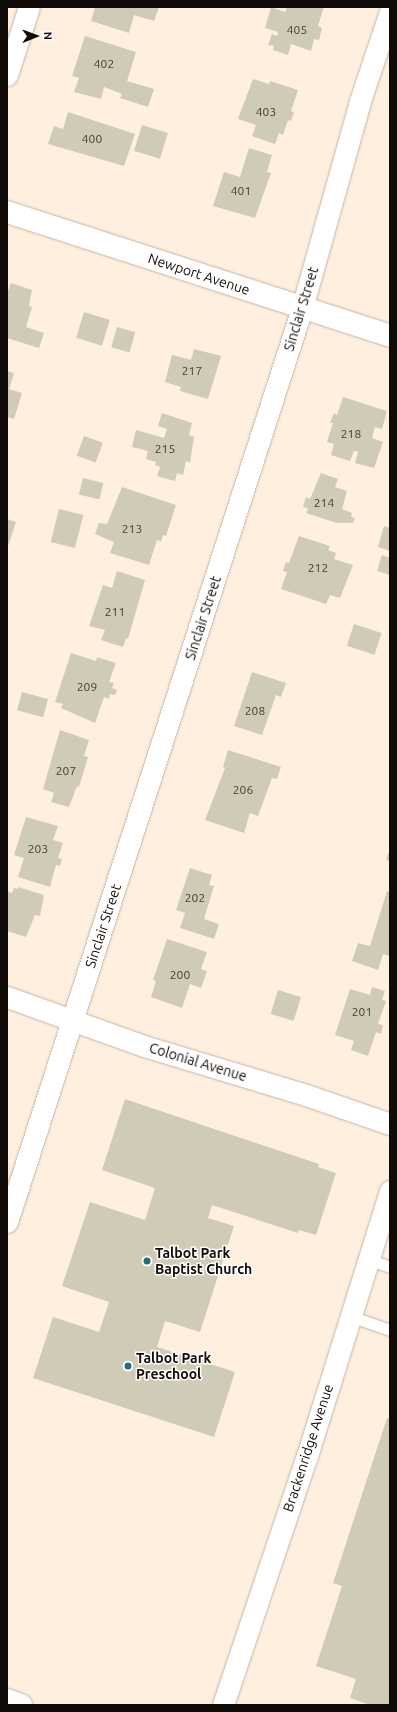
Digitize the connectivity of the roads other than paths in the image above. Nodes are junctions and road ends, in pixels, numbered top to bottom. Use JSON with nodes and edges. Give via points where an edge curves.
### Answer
{"nodes":[{"id":1,"x":29,"y":7,"type":"edge"},
{"id":2,"x":390,"y":12,"type":"edge"},
{"id":3,"x":7,"y":75,"type":"edge"},
{"id":4,"x":7,"y":212,"type":"edge"},
{"id":5,"x":302,"y":308,"type":"junction"},
{"id":6,"x":390,"y":336,"type":"edge"},
{"id":7,"x":7,"y":997,"type":"edge"},
{"id":8,"x":72,"y":1020,"type":"junction"},
{"id":9,"x":390,"y":1124,"type":"edge"},
{"id":10,"x":389,"y":1197,"type":"edge"},
{"id":11,"x":7,"y":1222,"type":"edge"},
{"id":12,"x":368,"y":1259,"type":"junction"},
{"id":13,"x":390,"y":1267,"type":"edge"},
{"id":14,"x":350,"y":1316,"type":"junction"},
{"id":15,"x":390,"y":1330,"type":"edge"},
{"id":16,"x":7,"y":1700,"type":"edge"},
{"id":17,"x":21,"y":1705,"type":"edge"},
{"id":18,"x":223,"y":1705,"type":"edge"}],
"edges":[{"from":1,"to":3,"type":"street"},
{"from":2,"to":5,"type":"street","name":"Sinclair Street","via":[[360,101]]},
{"from":4,"to":5,"type":"street","name":"Newport Avenue"},
{"from":5,"to":6,"type":"street","name":"Newport Avenue"},
{"from":5,"to":8,"type":"street","name":"Sinclair Street"},
{"from":7,"to":8,"type":"street","name":"Colonial Avenue"},
{"from":8,"to":9,"type":"street","name":"Colonial Avenue","via":[[144,1046],[306,1095]]},
{"from":8,"to":11,"type":"street","name":"Sinclair Street"},
{"from":10,"to":12,"type":"street","name":"Brackenridge Avenue"},
{"from":12,"to":13,"type":"lane"},
{"from":12,"to":14,"type":"street","name":"Brackenridge Avenue"},
{"from":14,"to":15,"type":"lane"},
{"from":14,"to":18,"type":"street","name":"Brackenridge Avenue","via":[[307,1456]]},
{"from":16,"to":17,"type":"street"}]}
